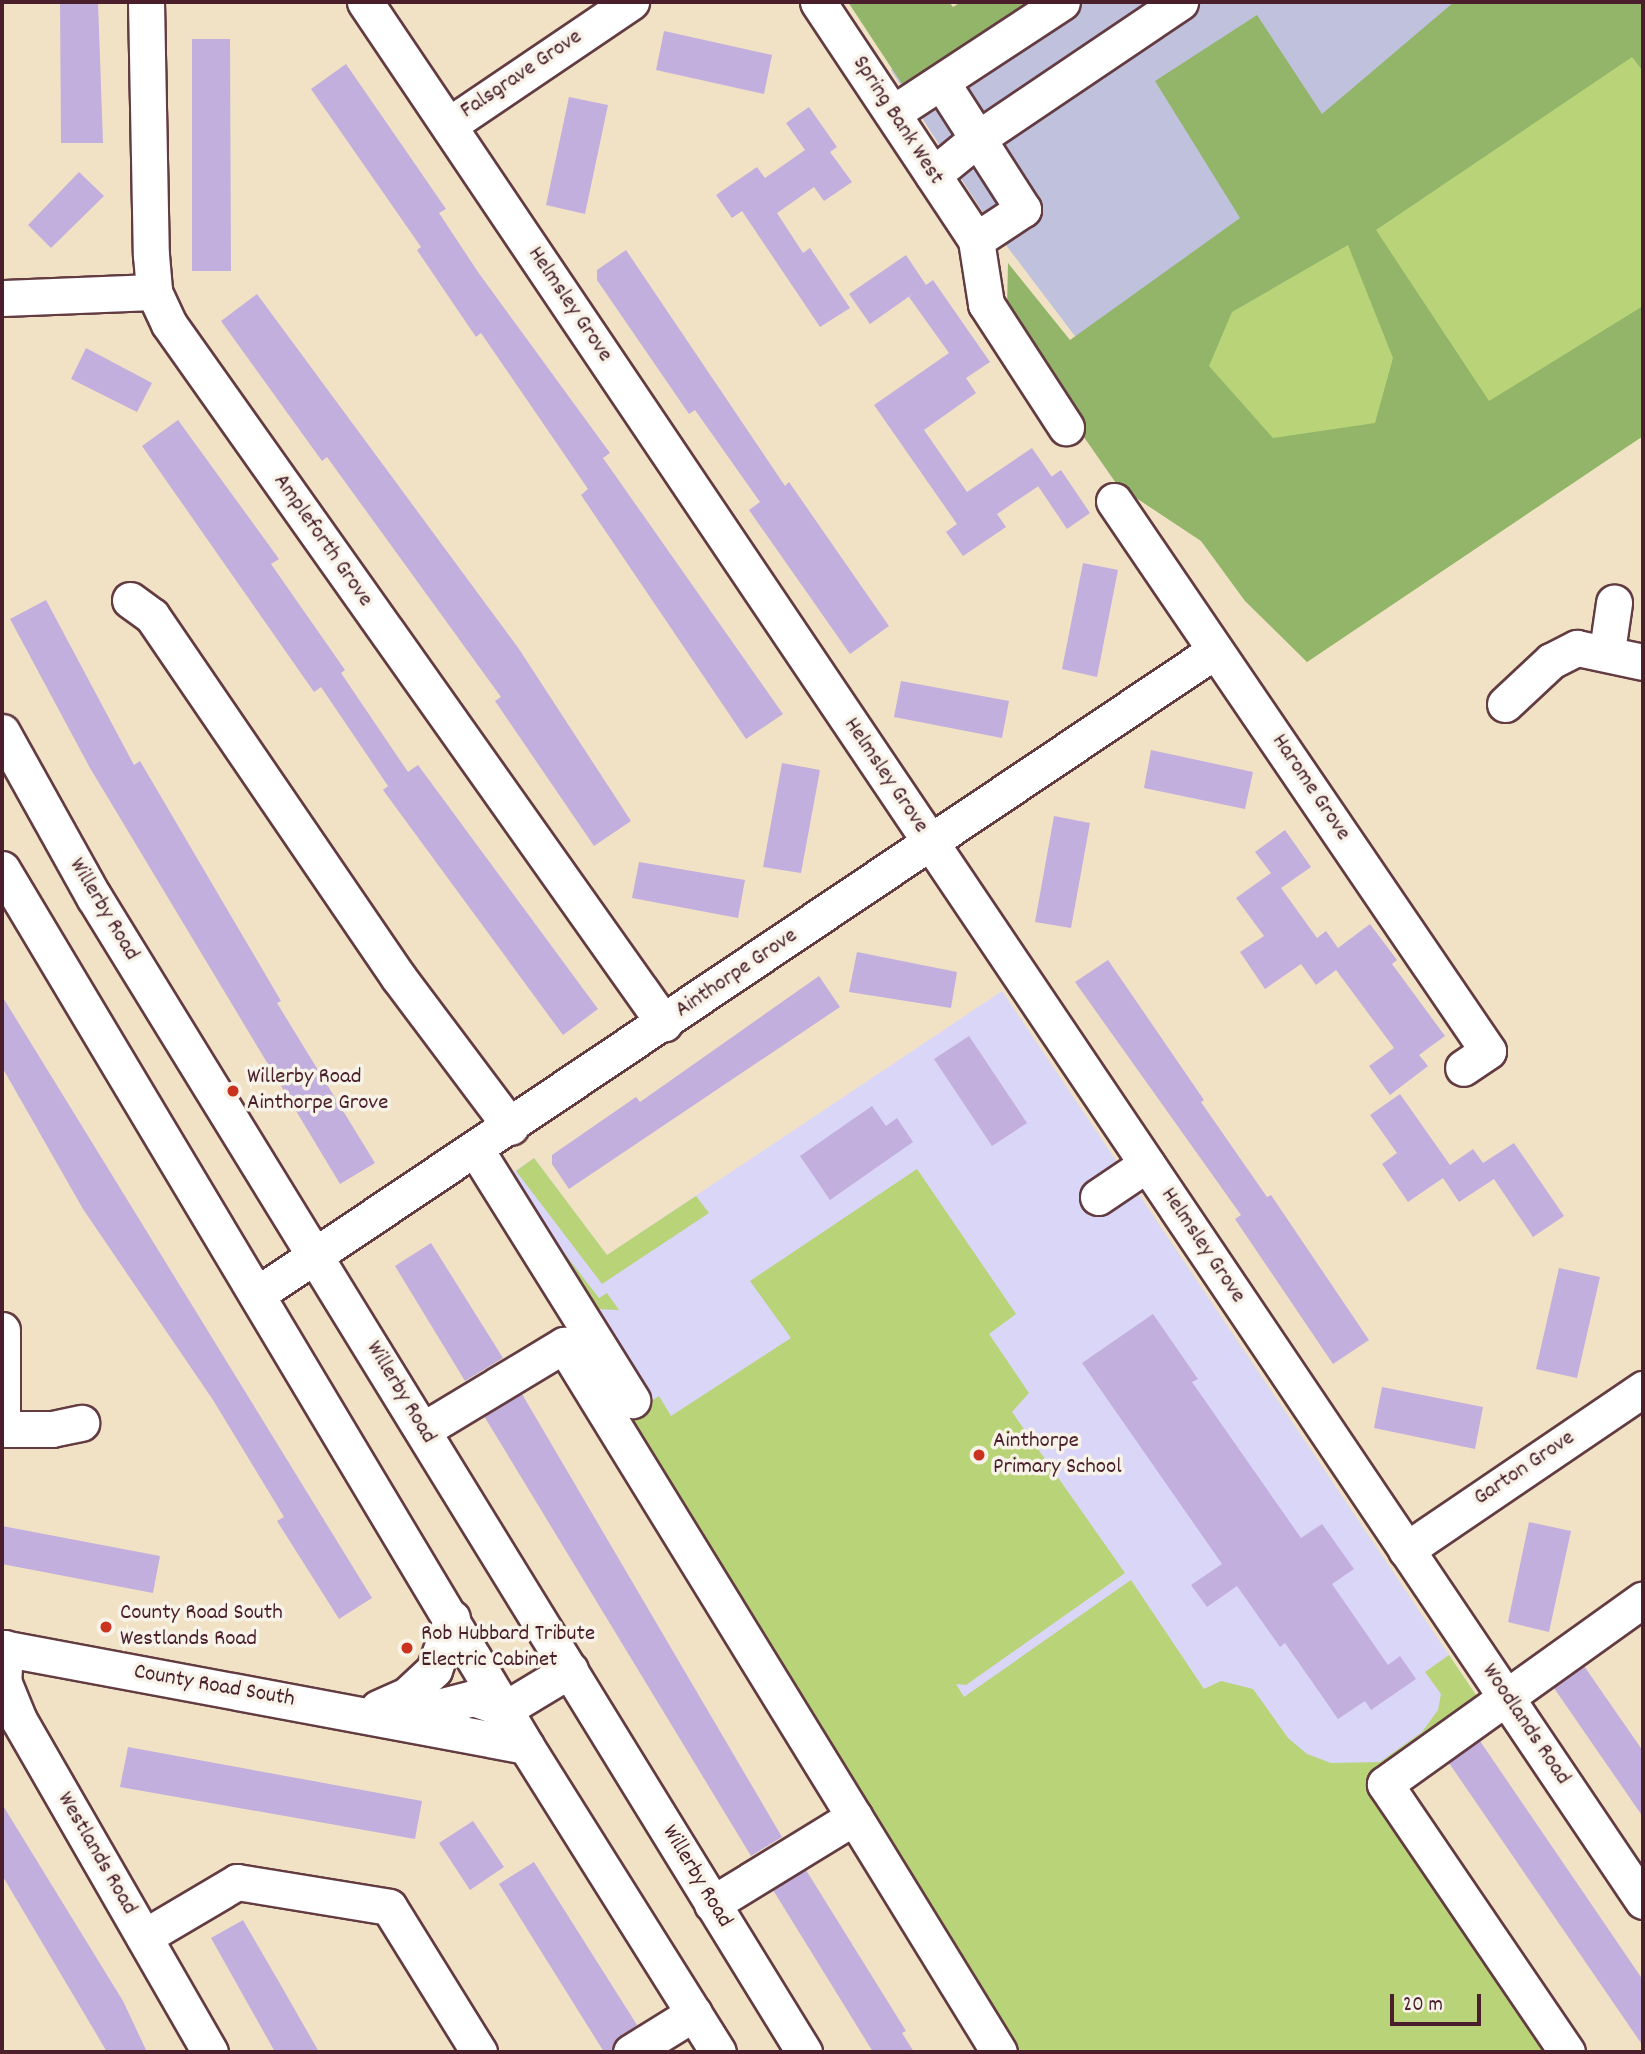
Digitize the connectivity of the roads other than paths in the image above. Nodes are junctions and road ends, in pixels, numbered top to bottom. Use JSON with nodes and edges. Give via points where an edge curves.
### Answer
{"nodes":[{"id":1,"x":146,"y":2,"type":"edge"},
{"id":2,"x":365,"y":2,"type":"edge"},
{"id":3,"x":631,"y":2,"type":"edge"},
{"id":4,"x":818,"y":2,"type":"edge"},
{"id":5,"x":1062,"y":2,"type":"edge"},
{"id":6,"x":1180,"y":2,"type":"edge"},
{"id":7,"x":942,"y":82,"type":"junction"},
{"id":8,"x":893,"y":113,"type":"junction"},
{"id":9,"x":449,"y":125,"type":"junction"},
{"id":10,"x":977,"y":139,"type":"junction"},
{"id":11,"x":933,"y":176,"type":"junction"},
{"id":12,"x":976,"y":240,"type":"junction"},
{"id":13,"x":155,"y":292,"type":"junction"},
{"id":14,"x":2,"y":298,"type":"edge"},
{"id":15,"x":1066,"y":427,"type":"dead end"},
{"id":16,"x":1114,"y":501,"type":"dead end"},
{"id":17,"x":130,"y":600,"type":"dead end"},
{"id":18,"x":1614,"y":603,"type":"dead end"},
{"id":19,"x":1607,"y":651,"type":"junction"},
{"id":20,"x":1213,"y":652,"type":"junction"},
{"id":21,"x":1643,"y":662,"type":"edge"},
{"id":22,"x":1505,"y":704,"type":"dead end"},
{"id":23,"x":2,"y":732,"type":"edge"},
{"id":24,"x":931,"y":844,"type":"junction"},
{"id":25,"x":2,"y":869,"type":"edge"},
{"id":26,"x":664,"y":1023,"type":"junction"},
{"id":27,"x":1463,"y":1068,"type":"dead end"},
{"id":28,"x":511,"y":1127,"type":"junction"},
{"id":29,"x":476,"y":1150,"type":"junction"},
{"id":30,"x":1147,"y":1164,"type":"junction"},
{"id":31,"x":1098,"y":1197,"type":"dead end"},
{"id":32,"x":317,"y":1257,"type":"junction"},
{"id":33,"x":259,"y":1293,"type":"junction"},
{"id":34,"x":2,"y":1330,"type":"edge"},
{"id":35,"x":1643,"y":1389,"type":"edge"},
{"id":36,"x":632,"y":1401,"type":"dead end"},
{"id":37,"x":81,"y":1423,"type":"dead end"},
{"id":38,"x":2,"y":1429,"type":"edge"},
{"id":39,"x":423,"y":1430,"type":"junction"},
{"id":40,"x":1406,"y":1550,"type":"junction"},
{"id":41,"x":1643,"y":1599,"type":"edge"},
{"id":42,"x":452,"y":1618,"type":"junction"},
{"id":43,"x":3,"y":1648,"type":"edge"},
{"id":44,"x":570,"y":1670,"type":"junction"},
{"id":45,"x":1506,"y":1697,"type":"junction"},
{"id":46,"x":382,"y":1708,"type":"junction"},
{"id":47,"x":505,"y":1709,"type":"junction"},
{"id":48,"x":343,"y":1710,"type":"junction"},
{"id":49,"x":526,"y":1746,"type":"junction"},
{"id":50,"x":854,"y":1817,"type":"junction"},
{"id":51,"x":1643,"y":1901,"type":"edge"},
{"id":52,"x":712,"y":1903,"type":"junction"},
{"id":53,"x":144,"y":1937,"type":"junction"},
{"id":54,"x":694,"y":2012,"type":"junction"},
{"id":55,"x":210,"y":2052,"type":"edge"},
{"id":56,"x":479,"y":2052,"type":"edge"},
{"id":57,"x":631,"y":2052,"type":"edge"},
{"id":58,"x":718,"y":2052,"type":"edge"},
{"id":59,"x":804,"y":2052,"type":"edge"},
{"id":60,"x":999,"y":2052,"type":"edge"},
{"id":61,"x":1567,"y":2052,"type":"edge"}],
"edges":[{"from":1,"to":13,"type":"street","name":"Ampleforth Grove"},
{"from":2,"to":9,"type":"street","name":"Helmsley Grove"},
{"from":3,"to":9,"type":"street","name":"Falsgrave Grove"},
{"from":4,"to":8,"type":"street","name":"Spring Bank West"},
{"from":5,"to":7,"type":"street"},
{"from":6,"to":10,"type":"street"},
{"from":7,"to":8,"type":"street"},
{"from":7,"to":10,"type":"street"},
{"from":8,"to":11,"type":"street","name":"Spring Bank West"},
{"from":9,"to":24,"type":"street","name":"Helmsley Grove"},
{"from":10,"to":11,"type":"street"},
{"from":10,"to":12,"type":"street","via":[[1023,209]]},
{"from":11,"to":12,"type":"street","name":"Spring Bank West"},
{"from":12,"to":15,"type":"street","via":[[986,304]]},
{"from":13,"to":14,"type":"street"},
{"from":13,"to":26,"type":"street","name":"Ampleforth Grove","via":[[169,324]]},
{"from":16,"to":20,"type":"street","name":"Harome Grove"},
{"from":17,"to":28,"type":"street","via":[[152,616],[399,978]]},
{"from":18,"to":19,"type":"street"},
{"from":19,"to":21,"type":"street"},
{"from":19,"to":22,"type":"street","via":[[1577,648],[1551,661]]},
{"from":20,"to":24,"type":"street","name":"Ainthorpe Grove"},
{"from":20,"to":27,"type":"street","name":"Harome Grove","via":[[1239,683],[1488,1051]]},
{"from":23,"to":32,"type":"street","name":"Willerby Road","via":[[94,897]]},
{"from":24,"to":26,"type":"street","name":"Ainthorpe Grove"},
{"from":24,"to":30,"type":"street","name":"Helmsley Grove"},
{"from":25,"to":33,"type":"street"},
{"from":26,"to":28,"type":"street","name":"Ainthorpe Grove"},
{"from":28,"to":29,"type":"street","name":"Ainthorpe Grove"},
{"from":29,"to":32,"type":"street","name":"Ainthorpe Grove"},
{"from":29,"to":36,"type":"street"},
{"from":30,"to":31,"type":"street"},
{"from":30,"to":40,"type":"street","name":"Helmsley Grove"},
{"from":32,"to":33,"type":"street","name":"Ainthorpe Grove"},
{"from":32,"to":39,"type":"street","name":"Willerby Road"},
{"from":33,"to":42,"type":"street"},
{"from":34,"to":38,"type":"street"},
{"from":35,"to":40,"type":"street","name":"Garton Grove"},
{"from":37,"to":38,"type":"street","via":[[52,1429]]},
{"from":39,"to":44,"type":"street","name":"Willerby Road"},
{"from":39,"to":50,"type":"street","via":[[564,1345]]},
{"from":40,"to":45,"type":"street","name":"Woodlands Road"},
{"from":41,"to":45,"type":"street"},
{"from":42,"to":46,"type":"street","name":"County Road South","via":[[434,1670],[407,1695]]},
{"from":42,"to":47,"type":"street"},
{"from":43,"to":48,"type":"street","name":"County Road South"},
{"from":43,"to":53,"type":"street","name":"Westlands Road","via":[[3,1681],[19,1720]]},
{"from":44,"to":47,"type":"street"},
{"from":44,"to":52,"type":"street","name":"Willerby Road"},
{"from":45,"to":51,"type":"street","name":"Woodlands Road"},
{"from":45,"to":61,"type":"street","via":[[1385,1784]]},
{"from":46,"to":47,"type":"street","name":"County Road South","via":[[431,1709],[473,1698]]},
{"from":46,"to":48,"type":"street","name":"County Road South"},
{"from":47,"to":49,"type":"street"},
{"from":48,"to":49,"type":"street","name":"County Road South"},
{"from":49,"to":54,"type":"street"},
{"from":50,"to":52,"type":"street"},
{"from":50,"to":60,"type":"street"},
{"from":52,"to":59,"type":"street","name":"Willerby Road"},
{"from":53,"to":55,"type":"street","name":"Westlands Road"},
{"from":53,"to":56,"type":"street","via":[[237,1882],[389,1907]]},
{"from":54,"to":57,"type":"street"},
{"from":54,"to":58,"type":"street"}]}
